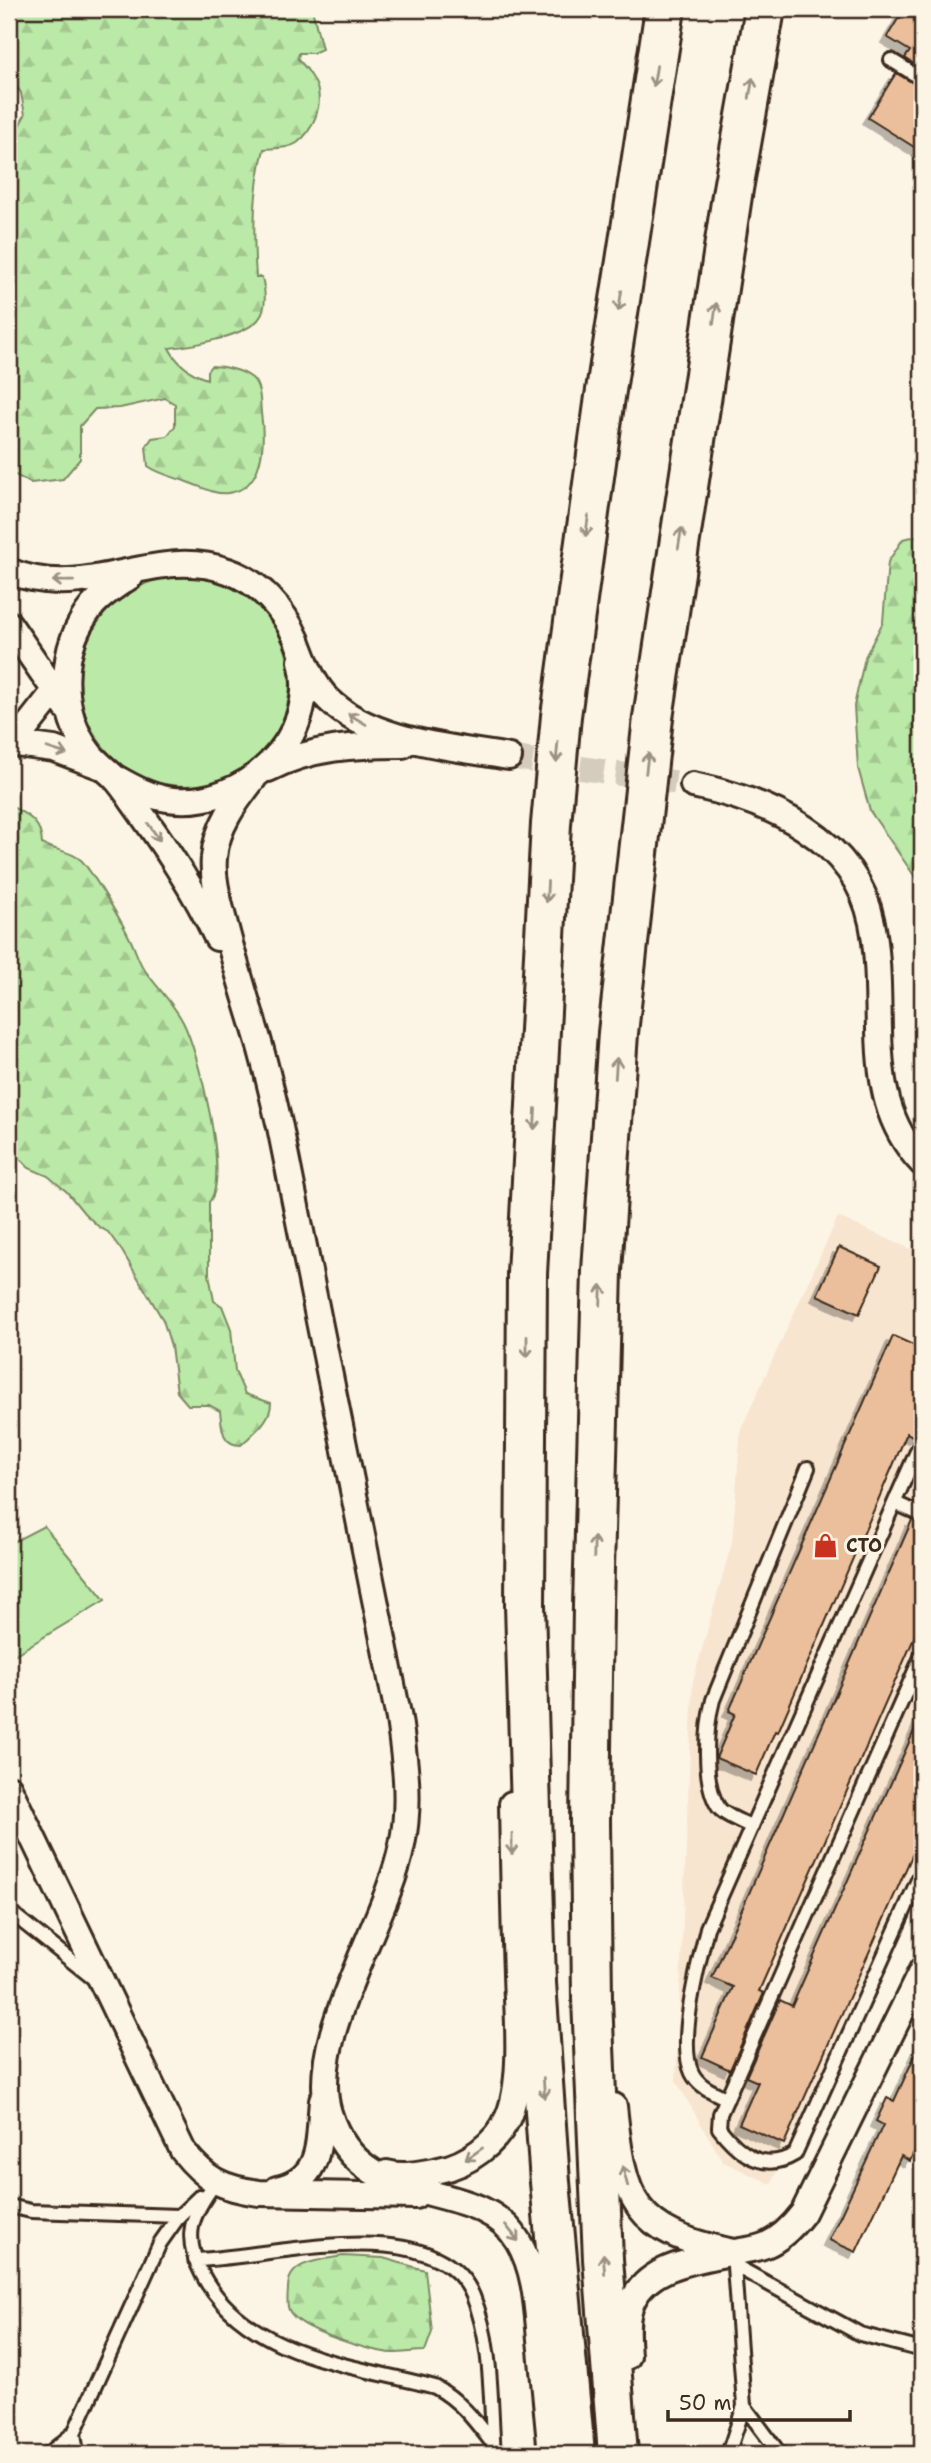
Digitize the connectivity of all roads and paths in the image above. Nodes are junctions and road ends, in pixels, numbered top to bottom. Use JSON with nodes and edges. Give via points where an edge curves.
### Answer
{"nodes":[{"id":1,"x":665,"y":9,"type":"edge"},
{"id":2,"x":765,"y":9,"type":"edge"},
{"id":3,"x":891,"y":60,"type":"dead end"},
{"id":4,"x":922,"y":79,"type":"edge"},
{"id":5,"x":154,"y":566,"type":"junction"},
{"id":6,"x":9,"y":571,"type":"edge"},
{"id":7,"x":9,"y":624,"type":"edge"},
{"id":8,"x":295,"y":637,"type":"junction"},
{"id":9,"x":67,"y":668,"type":"junction"},
{"id":10,"x":55,"y":692,"type":"junction"},
{"id":11,"x":70,"y":713,"type":"junction"},
{"id":12,"x":9,"y":741,"type":"edge"},
{"id":13,"x":445,"y":746,"type":"junction"},
{"id":14,"x":509,"y":757,"type":"tunnel mouth"},
{"id":15,"x":108,"y":772,"type":"junction"},
{"id":16,"x":258,"y":775,"type":"junction"},
{"id":17,"x":693,"y":785,"type":"tunnel mouth"},
{"id":18,"x":242,"y":992,"type":"junction"},
{"id":19,"x":922,"y":1163,"type":"edge"},
{"id":20,"x":922,"y":1440,"type":"edge"},
{"id":21,"x":808,"y":1468,"type":"dead end"},
{"id":22,"x":895,"y":1503,"type":"junction"},
{"id":23,"x":922,"y":1515,"type":"edge"},
{"id":24,"x":525,"y":1605,"type":"junction"},
{"id":25,"x":593,"y":1606,"type":"junction"},
{"id":26,"x":922,"y":1655,"type":"edge"},
{"id":27,"x":9,"y":1788,"type":"edge"},
{"id":28,"x":752,"y":1827,"type":"junction"},
{"id":29,"x":922,"y":1871,"type":"edge"},
{"id":30,"x":9,"y":1911,"type":"edge"},
{"id":31,"x":922,"y":1970,"type":"edge"},
{"id":32,"x":104,"y":1987,"type":"junction"},
{"id":33,"x":324,"y":2074,"type":"junction"},
{"id":34,"x":727,"y":2099,"type":"junction"},
{"id":35,"x":364,"y":2164,"type":"junction"},
{"id":36,"x":216,"y":2182,"type":"junction"},
{"id":37,"x":259,"y":2193,"type":"junction"},
{"id":38,"x":440,"y":2197,"type":"junction"},
{"id":39,"x":9,"y":2206,"type":"edge"},
{"id":40,"x":179,"y":2216,"type":"junction"},
{"id":41,"x":734,"y":2258,"type":"junction"},
{"id":42,"x":195,"y":2260,"type":"junction"},
{"id":43,"x":922,"y":2350,"type":"edge"},
{"id":44,"x":744,"y":2406,"type":"junction"},
{"id":45,"x":74,"y":2432,"type":"junction"},
{"id":46,"x":494,"y":2449,"type":"edge"},
{"id":47,"x":48,"y":2454,"type":"edge"},
{"id":48,"x":77,"y":2454,"type":"edge"},
{"id":49,"x":551,"y":2454,"type":"edge"},
{"id":50,"x":575,"y":2454,"type":"edge"},
{"id":51,"x":618,"y":2454,"type":"edge"},
{"id":52,"x":635,"y":2454,"type":"edge"},
{"id":53,"x":728,"y":2454,"type":"edge"},
{"id":54,"x":780,"y":2454,"type":"edge"}],
"edges":[{"from":1,"to":24,"type":"highway","one_way":true,"via":[[595,466],[551,824],[527,1274]]},
{"from":25,"to":2,"type":"highway","one_way":true,"via":[[602,1270],[618,1033],[639,831],[668,612]]},
{"from":3,"to":4,"type":"lane"},
{"from":5,"to":6,"type":"street","one_way":true,"via":[[69,582],[32,579]]},
{"from":5,"to":8,"type":"street","via":[[202,564],[238,575],[277,606]]},
{"from":5,"to":9,"type":"street","via":[[108,590],[93,606],[72,643]]},
{"from":7,"to":10,"type":"street"},
{"from":13,"to":8,"type":"street","one_way":true,"via":[[364,725],[342,711],[316,683]]},
{"from":8,"to":16,"type":"street","via":[[303,675],[299,715],[282,751]]},
{"from":9,"to":10,"type":"street"},
{"from":9,"to":11,"type":"street"},
{"from":10,"to":11,"type":"street"},
{"from":10,"to":12,"type":"street","via":[[25,730]]},
{"from":11,"to":15,"type":"street","via":[[91,754]]},
{"from":12,"to":15,"type":"street","one_way":true,"via":[[54,749]]},
{"from":13,"to":14,"type":"street"},
{"from":13,"to":16,"type":"street","via":[[329,748],[281,762]]},
{"from":15,"to":16,"type":"street","via":[[145,793],[191,800],[232,791]]},
{"from":15,"to":18,"type":"street","one_way":true,"via":[[183,874]]},
{"from":16,"to":18,"type":"street","via":[[219,833],[214,859],[218,900]]},
{"from":17,"to":19,"type":"street","via":[[777,811],[831,848],[850,871],[872,921],[884,1095],[895,1125]]},
{"from":18,"to":33,"type":"street","via":[[280,1127],[399,1719],[407,1786],[404,1835],[394,1876],[331,2039]]},
{"from":20,"to":22,"type":"lane"},
{"from":21,"to":28,"type":"lane","via":[[707,1722],[710,1790],[720,1810]]},
{"from":22,"to":23,"type":"lane"},
{"from":22,"to":28,"type":"lane"},
{"from":24,"to":35,"type":"street","one_way":true,"via":[[512,1719],[518,2042],[514,2098],[495,2137],[449,2168],[391,2174]]},
{"from":24,"to":50,"type":"highway","one_way":true,"via":[[536,1983]]},
{"from":41,"to":25,"type":"street","one_way":true,"via":[[689,2241],[645,2216],[625,2178],[612,2088],[609,1719]]},
{"from":51,"to":25,"type":"highway","one_way":true,"via":[[603,2259],[592,1999]]},
{"from":26,"to":34,"type":"lane"},
{"from":27,"to":32,"type":"street"},
{"from":28,"to":34,"type":"lane","via":[[707,1928],[687,2044],[692,2073],[704,2087]]},
{"from":29,"to":34,"type":"lane","via":[[795,2154],[771,2163],[752,2158],[728,2140],[719,2128]]},
{"from":30,"to":32,"type":"lane"},
{"from":31,"to":41,"type":"street","via":[[803,2213],[768,2244]]},
{"from":32,"to":36,"type":"street","via":[[183,2151],[199,2171]]},
{"from":33,"to":35,"type":"street","via":[[329,2112],[338,2135]]},
{"from":33,"to":37,"type":"street","via":[[312,2166],[304,2179]]},
{"from":35,"to":38,"type":"street","via":[[382,2177]]},
{"from":36,"to":37,"type":"street","via":[[233,2190]]},
{"from":36,"to":40,"type":"lane"},
{"from":36,"to":42,"type":"lane","via":[[194,2215],[190,2243]]},
{"from":37,"to":38,"type":"street"},
{"from":38,"to":49,"type":"street","one_way":true,"via":[[491,2214],[508,2226],[524,2252],[534,2280]]},
{"from":39,"to":40,"type":"lane"},
{"from":40,"to":45,"type":"lane","via":[[160,2243]]},
{"from":41,"to":43,"type":"lane","via":[[860,2334]]},
{"from":41,"to":44,"type":"lane"},
{"from":41,"to":52,"type":"street","via":[[666,2269],[635,2295],[627,2323]]},
{"from":42,"to":46,"type":"lane","via":[[209,2287],[253,2328],[289,2348],[447,2393]]},
{"from":42,"to":46,"type":"lane","via":[[377,2244],[421,2252],[446,2263],[468,2287],[484,2332]]},
{"from":44,"to":53,"type":"lane"},
{"from":44,"to":54,"type":"lane"},
{"from":45,"to":47,"type":"lane"},
{"from":45,"to":48,"type":"lane"}]}
